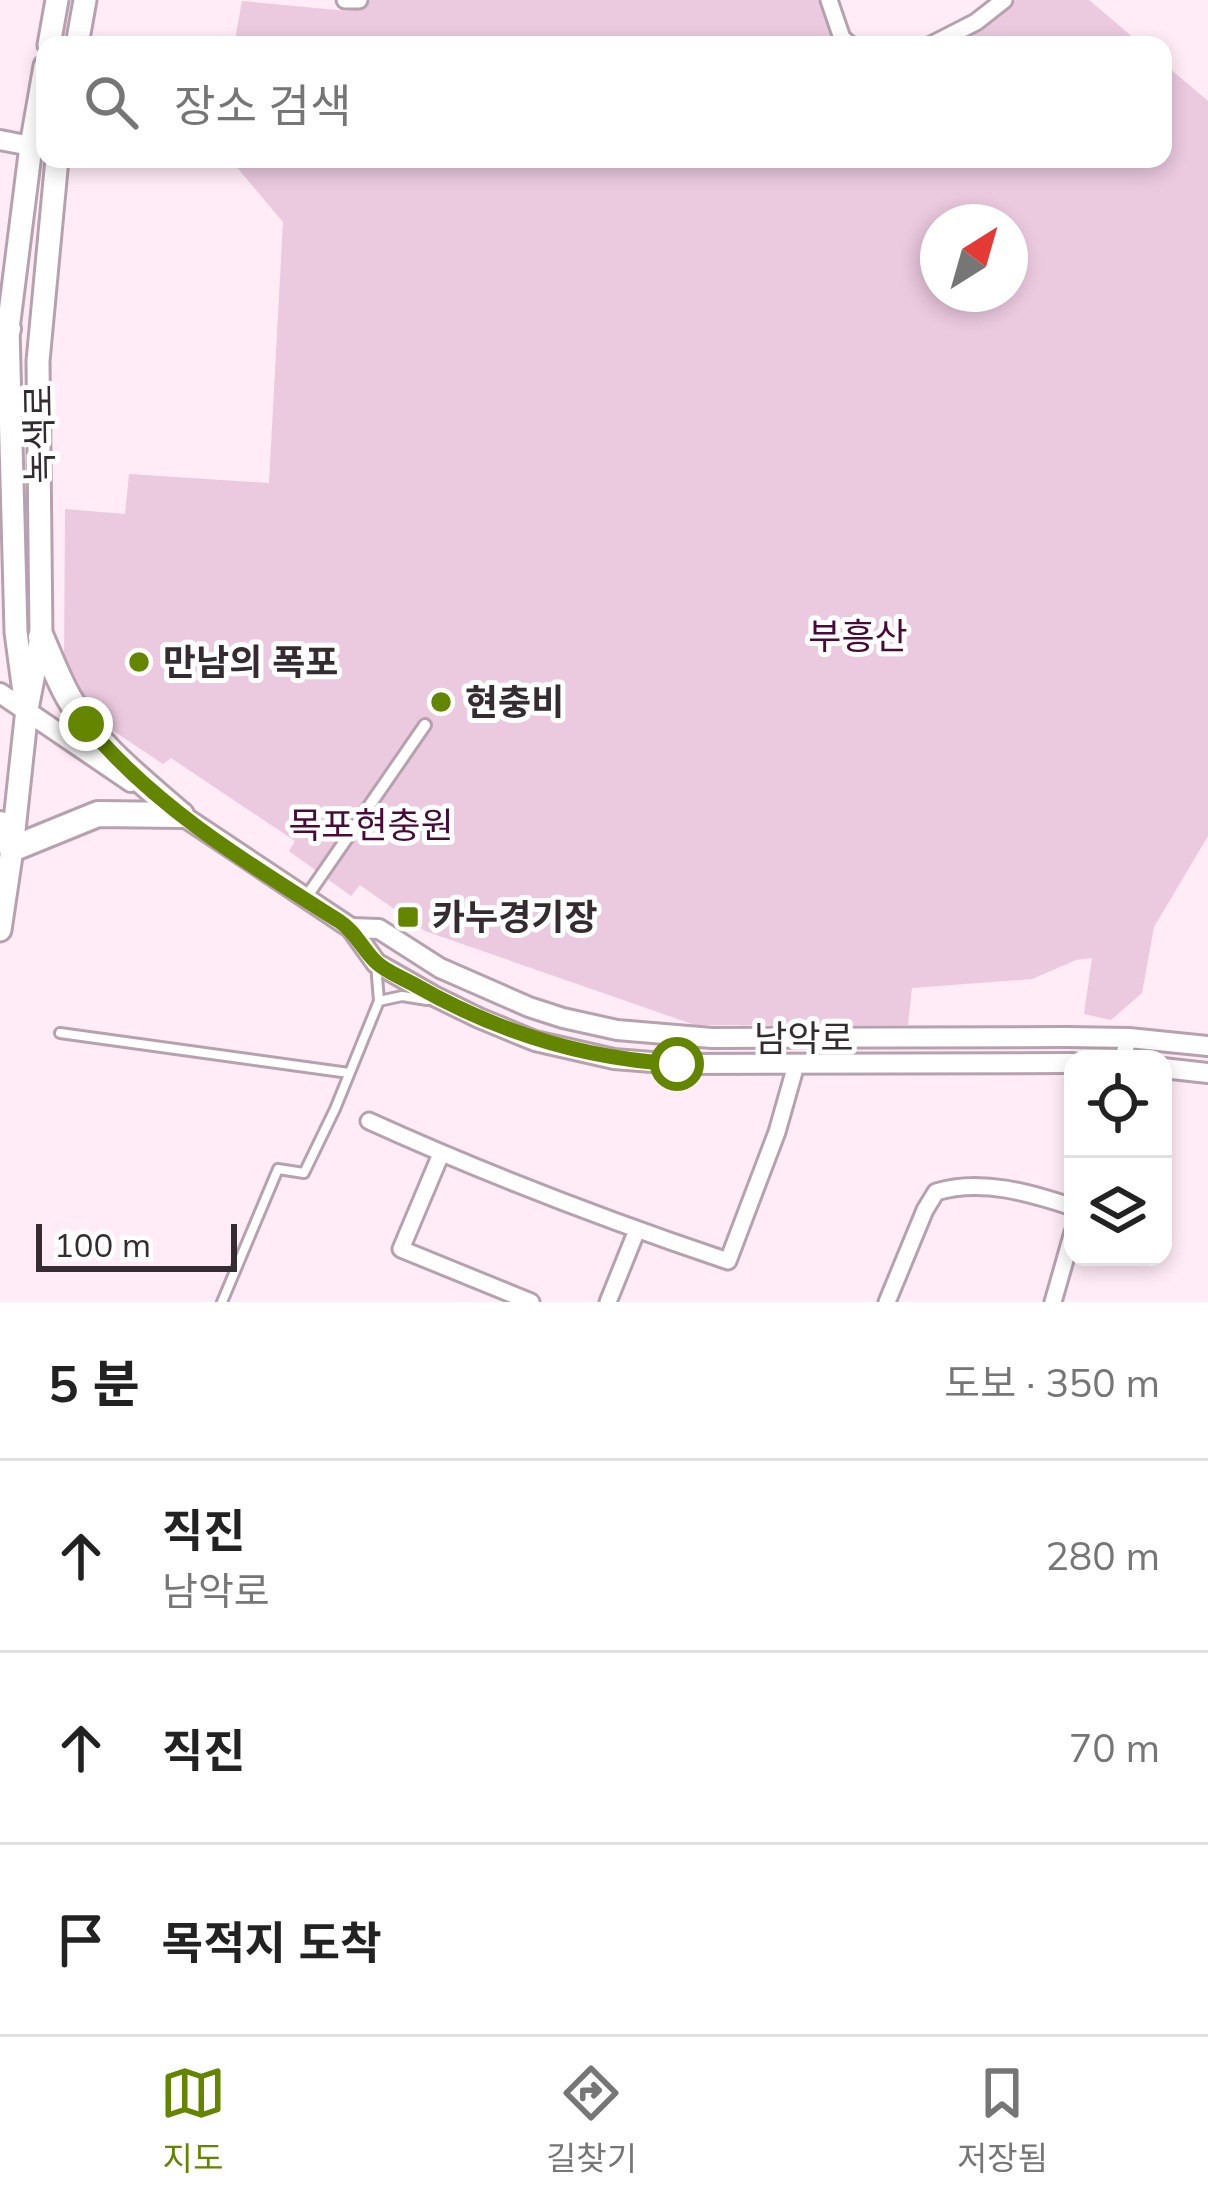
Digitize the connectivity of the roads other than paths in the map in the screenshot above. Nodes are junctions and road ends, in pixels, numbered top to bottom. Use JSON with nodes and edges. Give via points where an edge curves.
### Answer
{"nodes":[{"id":1,"x":57,"y":0,"type":"edge"},
{"id":2,"x":86,"y":0,"type":"edge"},
{"id":3,"x":345,"y":0,"type":"edge"},
{"id":4,"x":359,"y":0,"type":"edge"},
{"id":5,"x":829,"y":0,"type":"edge"},
{"id":6,"x":1004,"y":0,"type":"edge"},
{"id":7,"x":51,"y":36,"type":"edge"},
{"id":8,"x":78,"y":36,"type":"edge"},
{"id":9,"x":841,"y":36,"type":"edge"},
{"id":10,"x":949,"y":36,"type":"edge"},
{"id":11,"x":36,"y":117,"type":"edge"},
{"id":12,"x":0,"y":140,"type":"edge"},
{"id":13,"x":31,"y":146,"type":"junction"},
{"id":14,"x":56,"y":168,"type":"edge"},
{"id":15,"x":4,"y":339,"type":"edge"},
{"id":16,"x":41,"y":637,"type":"junction"},
{"id":17,"x":0,"y":693,"type":"edge"},
{"id":18,"x":27,"y":709,"type":"junction"},
{"id":19,"x":425,"y":725,"type":"dead end"},
{"id":20,"x":181,"y":815,"type":"junction"},
{"id":21,"x":0,"y":824,"type":"edge"},
{"id":22,"x":12,"y":849,"type":"junction"},
{"id":23,"x":305,"y":899,"type":"junction"},
{"id":24,"x":351,"y":928,"type":"junction"},
{"id":25,"x":0,"y":930,"type":"edge"},
{"id":26,"x":376,"y":963,"type":"junction"},
{"id":27,"x":379,"y":1001,"type":"junction"},
{"id":28,"x":450,"y":1004,"type":"junction"},
{"id":29,"x":60,"y":1034,"type":"dead end"},
{"id":30,"x":1129,"y":1039,"type":"junction"},
{"id":31,"x":1208,"y":1046,"type":"edge"},
{"id":32,"x":1126,"y":1050,"type":"edge"},
{"id":33,"x":1064,"y":1063,"type":"edge"},
{"id":34,"x":796,"y":1065,"type":"junction"},
{"id":35,"x":1172,"y":1069,"type":"edge"},
{"id":36,"x":349,"y":1073,"type":"junction"},
{"id":37,"x":1208,"y":1073,"type":"edge"},
{"id":38,"x":369,"y":1121,"type":"dead end"},
{"id":39,"x":441,"y":1154,"type":"junction"},
{"id":40,"x":1064,"y":1205,"type":"edge"},
{"id":41,"x":637,"y":1230,"type":"junction"},
{"id":42,"x":1064,"y":1262,"type":"edge"},
{"id":43,"x":223,"y":1302,"type":"edge"},
{"id":44,"x":531,"y":1302,"type":"edge"},
{"id":45,"x":608,"y":1302,"type":"edge"},
{"id":46,"x":887,"y":1302,"type":"edge"},
{"id":47,"x":1052,"y":1302,"type":"edge"}],
"edges":[{"from":1,"to":7,"type":"main road"},
{"from":2,"to":8,"type":"main road"},
{"from":3,"to":4,"type":"street"},
{"from":5,"to":9,"type":"street"},
{"from":6,"to":10,"type":"street"},
{"from":11,"to":13,"type":"main road","name":"녹색로"},
{"from":12,"to":13,"type":"street"},
{"from":13,"to":15,"type":"main road","name":"녹색로"},
{"from":14,"to":16,"type":"main road","name":"녹색로","via":[[38,361]]},
{"from":15,"to":18,"type":"main road","name":"녹색로","via":[[16,632]]},
{"from":16,"to":18,"type":"main road","name":"녹색로"},
{"from":16,"to":20,"type":"main road","via":[[86,724]]},
{"from":17,"to":18,"type":"street","name":"남악로"},
{"from":18,"to":20,"type":"street","name":"남악로"},
{"from":18,"to":22,"type":"main road","name":"녹색로"},
{"from":19,"to":23,"type":"street"},
{"from":20,"to":22,"type":"main road","via":[[98,814]]},
{"from":20,"to":23,"type":"street","name":"남악로"},
{"from":21,"to":22,"type":"main road"},
{"from":22,"to":25,"type":"main road","name":"녹색로"},
{"from":23,"to":24,"type":"street","name":"남악로"},
{"from":24,"to":26,"type":"street","name":"남악로"},
{"from":24,"to":30,"type":"street","name":"남악로","via":[[379,929],[440,968],[529,1007],[616,1030],[728,1039]]},
{"from":26,"to":27,"type":"lane"},
{"from":26,"to":28,"type":"street","name":"남악로"},
{"from":27,"to":28,"type":"lane"},
{"from":27,"to":36,"type":"lane"},
{"from":28,"to":34,"type":"street","name":"남악로","via":[[535,1041],[614,1059]]},
{"from":29,"to":36,"type":"lane"},
{"from":30,"to":31,"type":"street","name":"남악로"},
{"from":30,"to":32,"type":"street"},
{"from":33,"to":34,"type":"street","name":"남악로"},
{"from":34,"to":41,"type":"street","via":[[728,1261]]},
{"from":35,"to":37,"type":"street"},
{"from":36,"to":43,"type":"lane","via":[[304,1174],[278,1169]]},
{"from":38,"to":39,"type":"street"},
{"from":39,"to":41,"type":"street"},
{"from":39,"to":44,"type":"street","via":[[401,1249]]},
{"from":40,"to":46,"type":"street","via":[[1012,1190],[936,1192]]},
{"from":41,"to":45,"type":"street"},
{"from":42,"to":47,"type":"street"}]}
